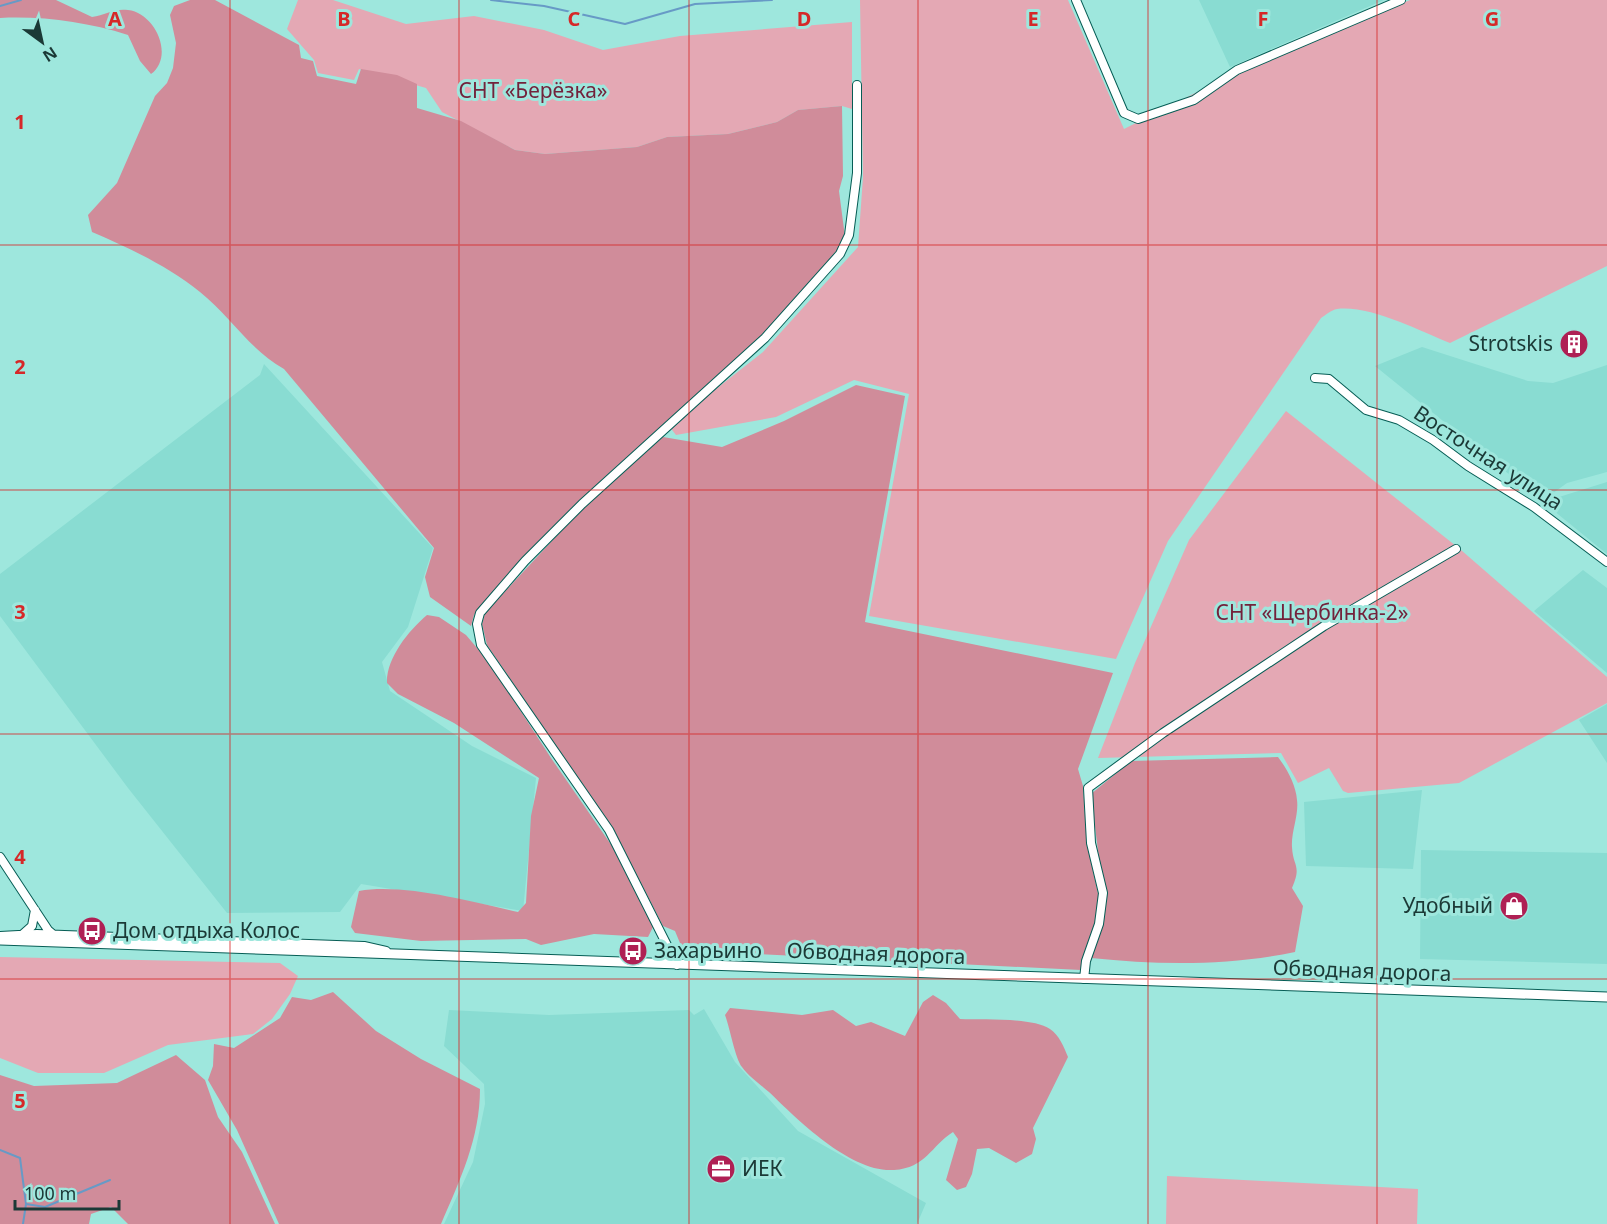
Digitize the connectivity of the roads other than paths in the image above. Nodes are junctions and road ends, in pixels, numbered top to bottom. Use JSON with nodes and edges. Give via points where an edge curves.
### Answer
{"nodes":[{"id":1,"x":1076,"y":0,"type":"edge"},
{"id":2,"x":1401,"y":0,"type":"edge"},
{"id":3,"x":857,"y":86,"type":"dead end"},
{"id":4,"x":1315,"y":378,"type":"dead end"},
{"id":5,"x":1455,"y":549,"type":"dead end"},
{"id":6,"x":1607,"y":562,"type":"edge"},
{"id":7,"x":0,"y":857,"type":"edge"},
{"id":8,"x":34,"y":909,"type":"junction"},
{"id":9,"x":23,"y":934,"type":"junction"},
{"id":10,"x":54,"y":935,"type":"junction"},
{"id":11,"x":0,"y":938,"type":"edge"},
{"id":12,"x":399,"y":954,"type":"junction"},
{"id":13,"x":678,"y":965,"type":"junction"},
{"id":14,"x":1084,"y":979,"type":"junction"},
{"id":15,"x":1607,"y":997,"type":"edge"}],
"edges":[{"from":1,"to":2,"type":"street","via":[[1124,113],[1138,119],[1194,100],[1237,70]]},
{"from":3,"to":13,"type":"street","via":[[857,173],[849,235],[840,254],[765,338],[636,453],[525,561],[480,613],[477,624],[481,645],[609,830]]},
{"from":4,"to":6,"type":"street","name":"Восточная улица","via":[[1329,379],[1366,410],[1399,420],[1433,440],[1534,507]]},
{"from":5,"to":14,"type":"street","via":[[1324,626],[1088,788],[1091,843],[1103,893]]},
{"from":7,"to":8,"type":"street"},
{"from":8,"to":9,"type":"street","via":[[32,926]]},
{"from":8,"to":10,"type":"street"},
{"from":9,"to":10,"type":"street"},
{"from":9,"to":11,"type":"street"},
{"from":10,"to":12,"type":"street","via":[[364,946]]},
{"from":11,"to":12,"type":"main road","name":"Обводная дорога"},
{"from":12,"to":13,"type":"main road","name":"Обводная дорога"},
{"from":13,"to":14,"type":"main road","name":"Обводная дорога"},
{"from":14,"to":15,"type":"main road","name":"Обводная дорога"}]}
